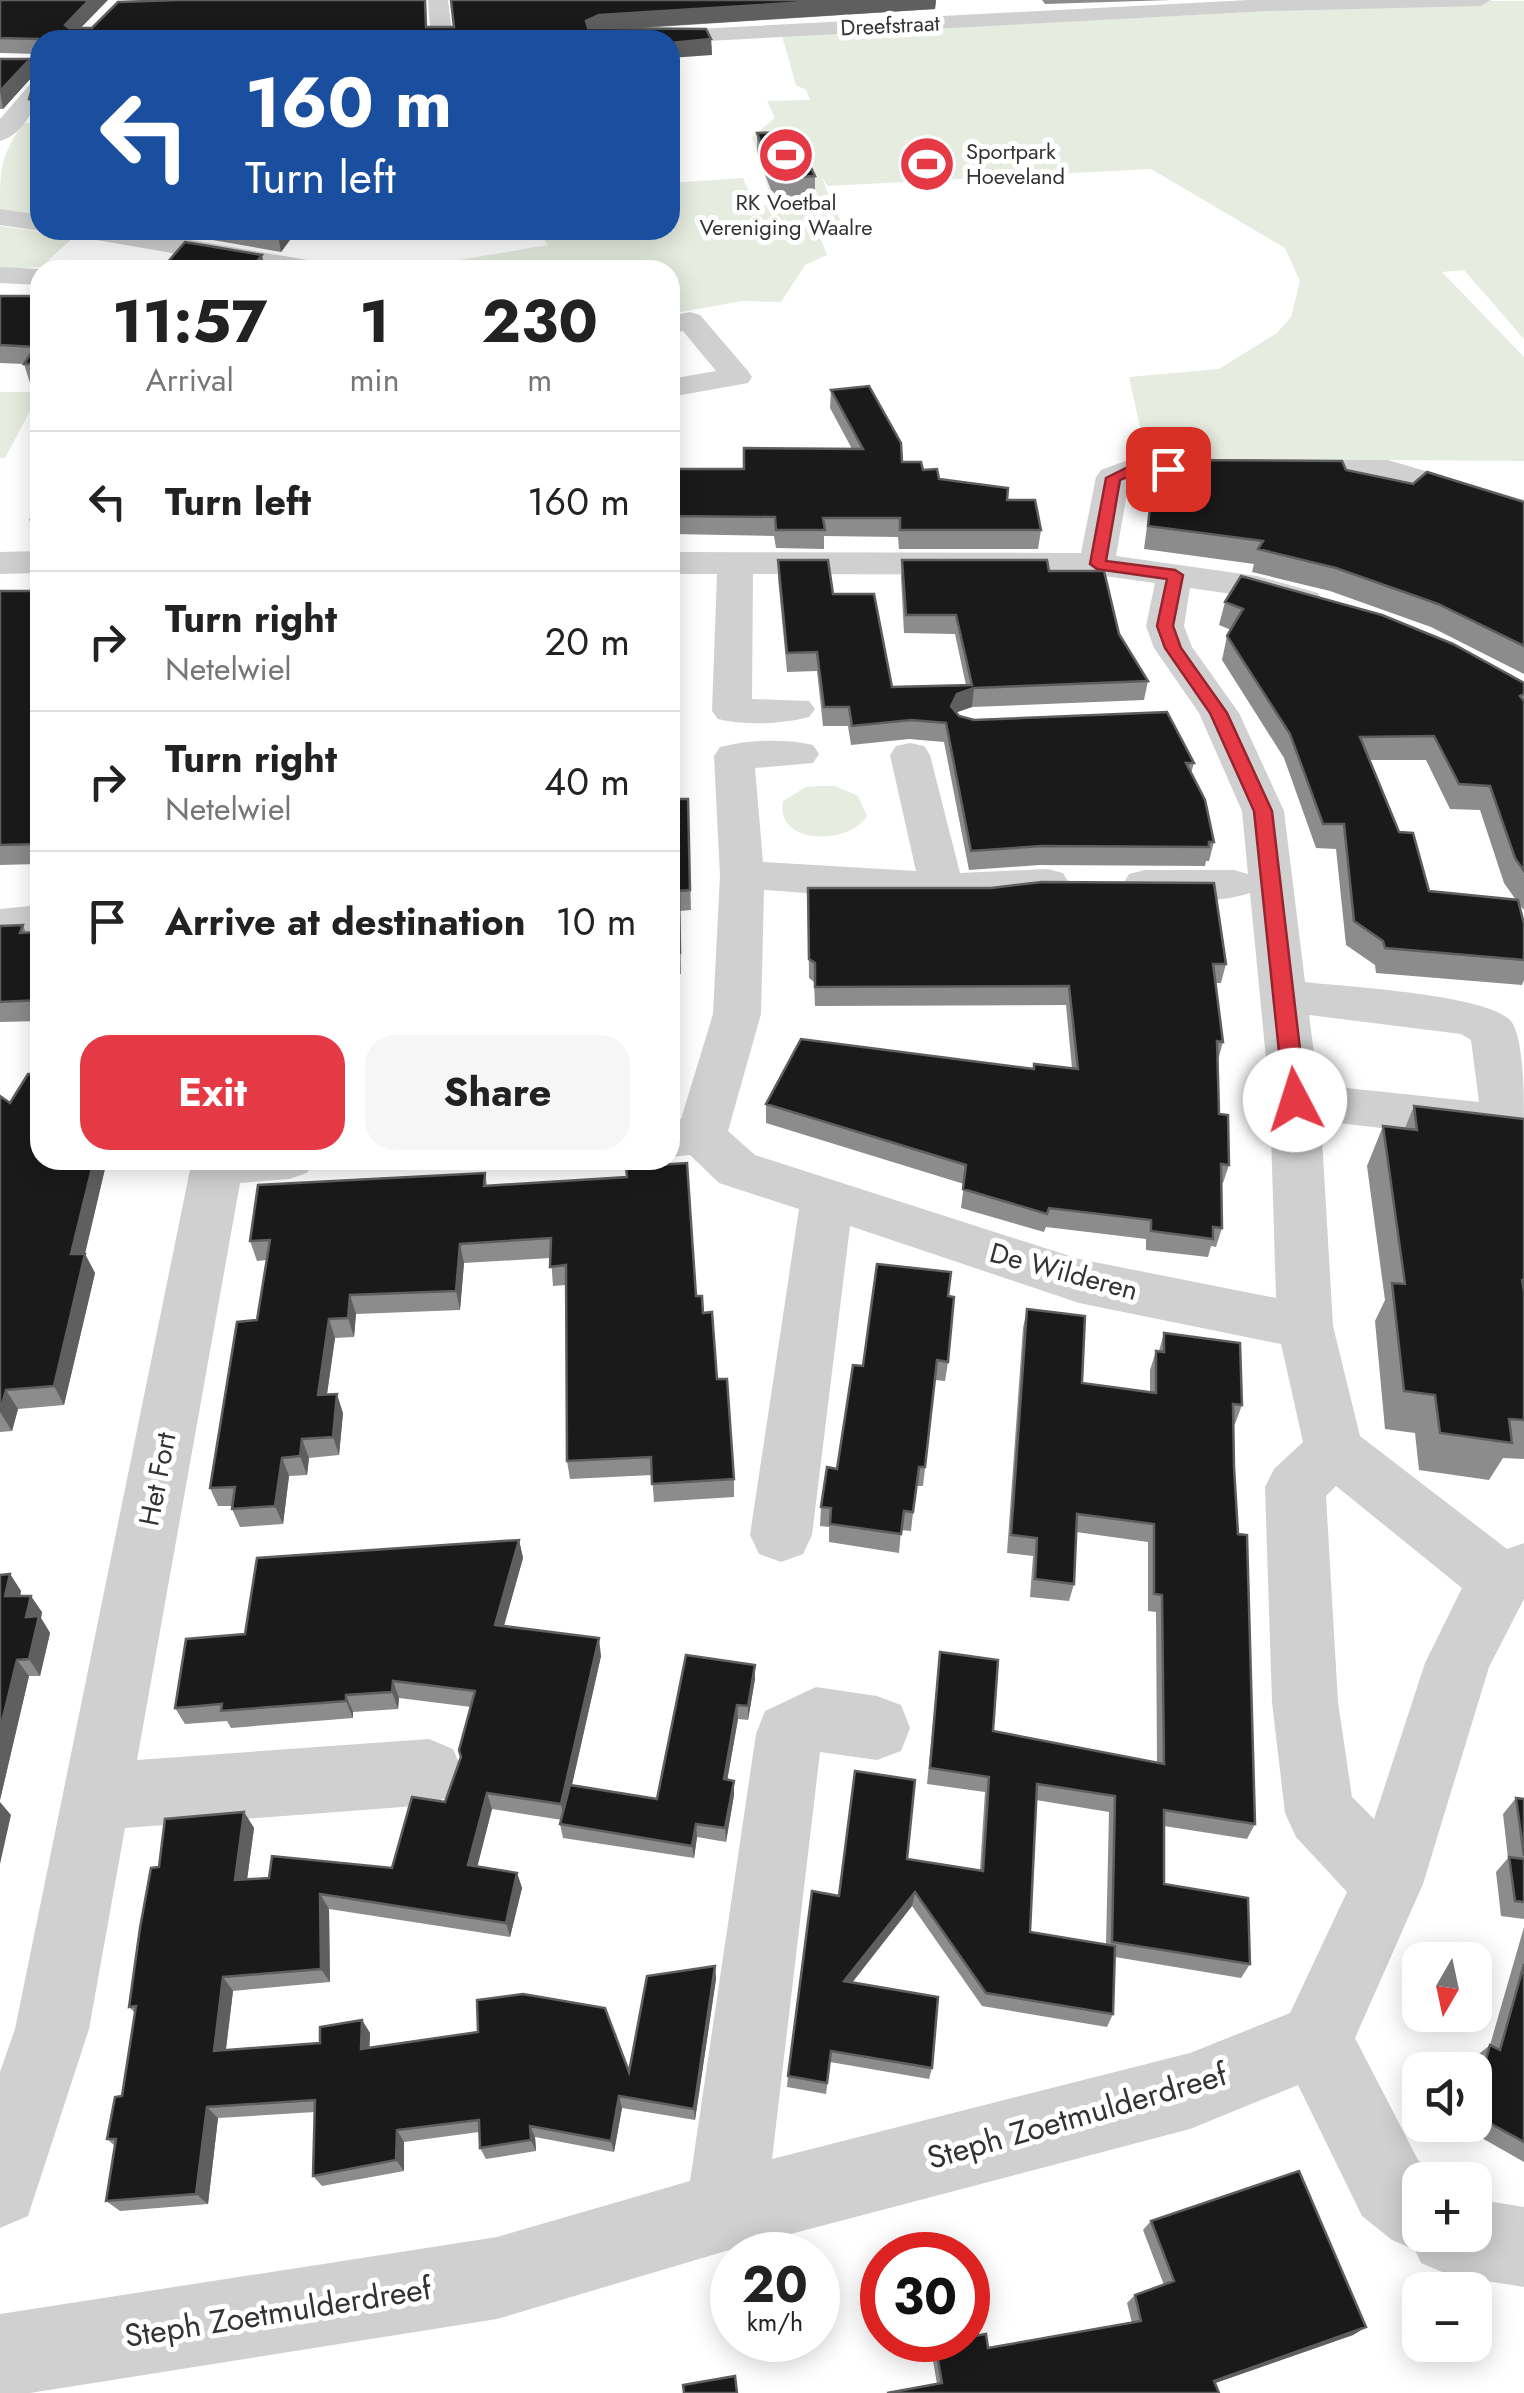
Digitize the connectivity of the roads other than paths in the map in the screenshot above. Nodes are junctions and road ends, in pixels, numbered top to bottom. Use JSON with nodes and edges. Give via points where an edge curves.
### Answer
{"nodes":[{"id":1,"x":438,"y":0,"type":"edge"},
{"id":2,"x":1020,"y":0,"type":"edge"},
{"id":3,"x":1481,"y":0,"type":"edge"},
{"id":4,"x":1034,"y":18,"type":"junction"},
{"id":5,"x":441,"y":30,"type":"edge"},
{"id":6,"x":652,"y":30,"type":"edge"},
{"id":7,"x":30,"y":99,"type":"edge"},
{"id":8,"x":0,"y":134,"type":"edge"},
{"id":9,"x":0,"y":217,"type":"edge"},
{"id":10,"x":30,"y":222,"type":"edge"},
{"id":11,"x":142,"y":240,"type":"edge"},
{"id":12,"x":258,"y":260,"type":"edge"},
{"id":13,"x":0,"y":275,"type":"edge"},
{"id":14,"x":30,"y":276,"type":"edge"},
{"id":15,"x":680,"y":323,"type":"edge"},
{"id":16,"x":680,"y":386,"type":"edge"},
{"id":17,"x":1524,"y":511,"type":"edge"},
{"id":18,"x":30,"y":562,"type":"edge"},
{"id":19,"x":680,"y":562,"type":"edge"},
{"id":20,"x":0,"y":563,"type":"edge"},
{"id":21,"x":734,"y":564,"type":"junction"},
{"id":22,"x":1097,"y":564,"type":"junction"},
{"id":23,"x":1175,"y":575,"type":"junction"},
{"id":24,"x":1339,"y":611,"type":"edge"},
{"id":25,"x":795,"y":709,"type":"dead end"},
{"id":26,"x":799,"y":754,"type":"dead end"},
{"id":27,"x":910,"y":755,"type":"dead end"},
{"id":28,"x":742,"y":875,"type":"junction"},
{"id":29,"x":941,"y":884,"type":"junction"},
{"id":30,"x":1234,"y":884,"type":"dead end"},
{"id":31,"x":30,"y":921,"type":"edge"},
{"id":32,"x":0,"y":924,"type":"edge"},
{"id":33,"x":1286,"y":996,"type":"junction"},
{"id":34,"x":1295,"y":1100,"type":"junction"},
{"id":35,"x":686,"y":1137,"type":"edge"},
{"id":36,"x":216,"y":1170,"type":"edge"},
{"id":37,"x":826,"y":1198,"type":"junction"},
{"id":38,"x":1305,"y":1326,"type":"junction"},
{"id":39,"x":1334,"y":1450,"type":"junction"},
{"id":40,"x":781,"y":1536,"type":"dead end"},
{"id":41,"x":1511,"y":1575,"type":"edge"},
{"id":42,"x":877,"y":1728,"type":"dead end"},
{"id":43,"x":430,"y":1772,"type":"dead end"},
{"id":44,"x":94,"y":1798,"type":"junction"},
{"id":45,"x":1388,"y":1884,"type":"junction"},
{"id":46,"x":1316,"y":2040,"type":"junction"},
{"id":47,"x":0,"y":2188,"type":"edge"},
{"id":48,"x":1402,"y":2198,"type":"edge"},
{"id":49,"x":726,"y":2211,"type":"junction"},
{"id":50,"x":1492,"y":2241,"type":"edge"},
{"id":51,"x":1524,"y":2246,"type":"edge"},
{"id":52,"x":0,"y":2356,"type":"edge"}],
"edges":[{"from":1,"to":5,"type":"street"},
{"from":2,"to":4,"type":"street"},
{"from":3,"to":4,"type":"street","name":"Dreefstraat"},
{"from":4,"to":6,"type":"street","name":"Dreefstraat"},
{"from":7,"to":8,"type":"street"},
{"from":9,"to":10,"type":"street"},
{"from":11,"to":12,"type":"street"},
{"from":13,"to":14,"type":"street"},
{"from":15,"to":16,"type":"street","via":[[690,321],[737,377]]},
{"from":17,"to":22,"type":"street","via":[[1388,470],[1132,469],[1113,478]]},
{"from":18,"to":20,"type":"street"},
{"from":19,"to":21,"type":"street"},
{"from":21,"to":22,"type":"street"},
{"from":21,"to":25,"type":"street","via":[[732,711]]},
{"from":22,"to":23,"type":"street"},
{"from":23,"to":24,"type":"street","via":[[1257,586]]},
{"from":23,"to":33,"type":"street","via":[[1165,626],[1173,648],[1200,714],[1263,811]]},
{"from":26,"to":28,"type":"street","via":[[734,756]]},
{"from":27,"to":29,"type":"street"},
{"from":28,"to":29,"type":"street"},
{"from":28,"to":35,"type":"street","via":[[737,1014]]},
{"from":29,"to":30,"type":"street"},
{"from":31,"to":32,"type":"street"},
{"from":33,"to":34,"type":"street"},
{"from":33,"to":34,"type":"street","via":[[1472,1019],[1494,1032],[1505,1110],[1485,1122]]},
{"from":34,"to":38,"type":"street"},
{"from":35,"to":37,"type":"street","name":"De Wilderen","via":[[737,1169]]},
{"from":36,"to":44,"type":"street","name":"Het Fort"},
{"from":37,"to":38,"type":"street","name":"De Wilderen","via":[[1080,1281]]},
{"from":37,"to":40,"type":"street"},
{"from":38,"to":39,"type":"street"},
{"from":39,"to":41,"type":"street"},
{"from":39,"to":45,"type":"street","via":[[1296,1487],[1305,1702],[1320,1813]]},
{"from":41,"to":45,"type":"street","via":[[1458,1663]]},
{"from":42,"to":49,"type":"street","via":[[816,1719],[788,1734]]},
{"from":43,"to":44,"type":"street"},
{"from":44,"to":47,"type":"street","name":"Het Fort","via":[[52,2029]]},
{"from":45,"to":46,"type":"street"},
{"from":46,"to":48,"type":"street","via":[[1390,2188]]},
{"from":46,"to":49,"type":"street","name":"Steph Zoetmulderdreef","via":[[1190,2091]]},
{"from":49,"to":52,"type":"street","name":"Steph Zoetmulderdreef","via":[[497,2278]]},
{"from":50,"to":51,"type":"street"}]}
